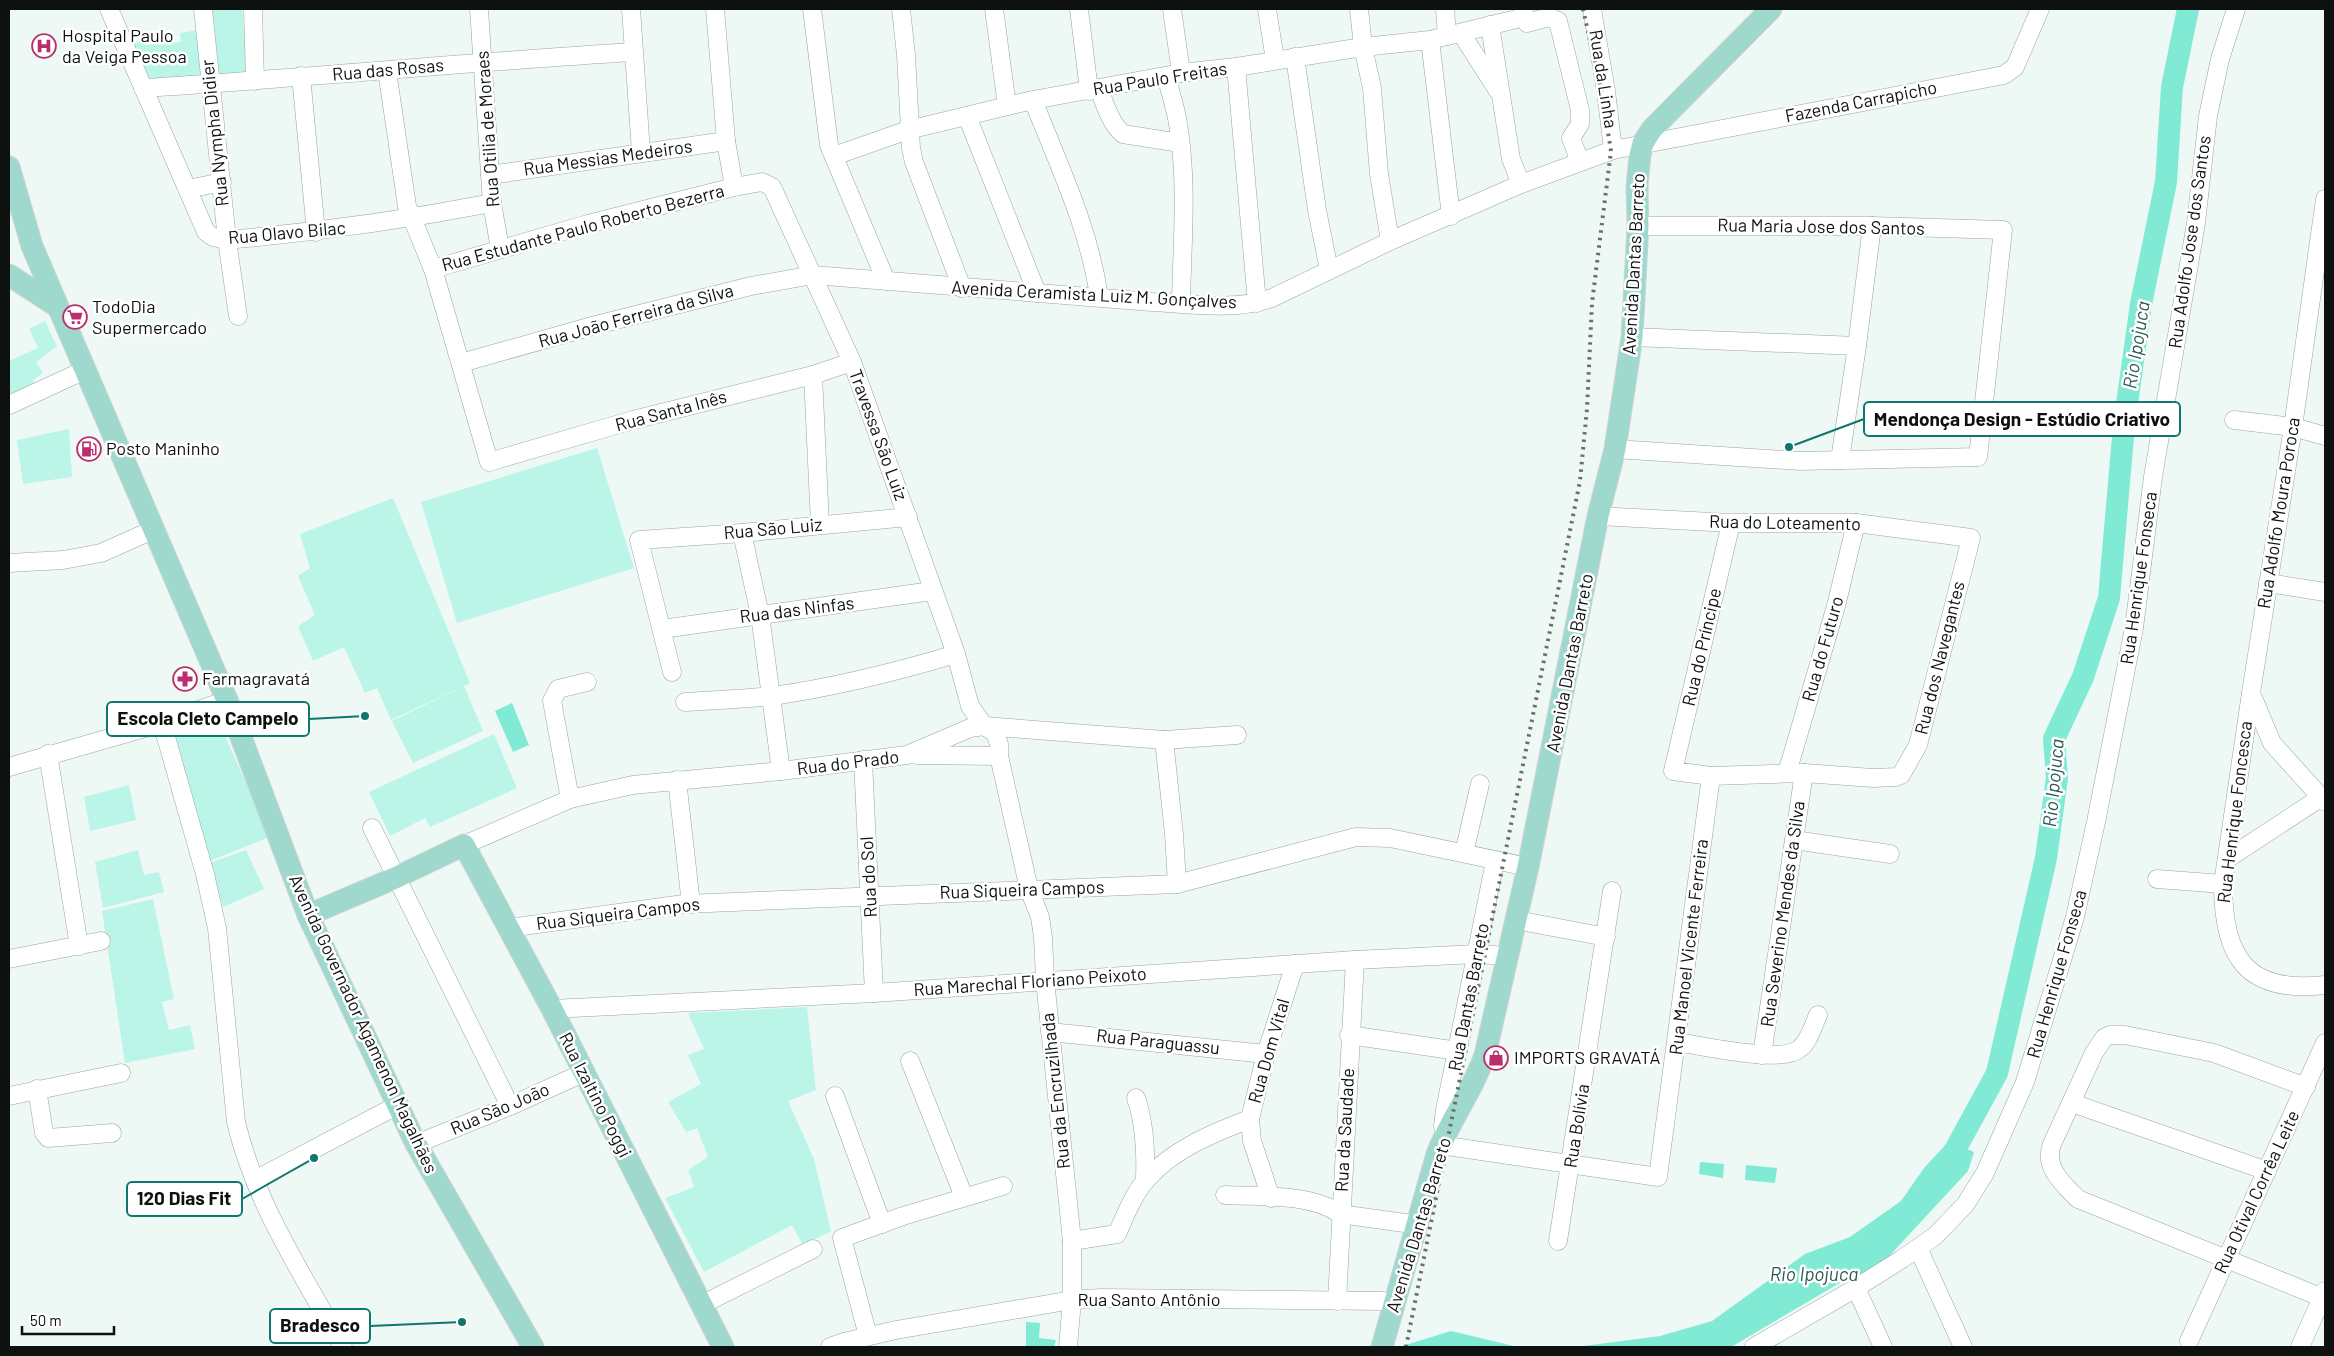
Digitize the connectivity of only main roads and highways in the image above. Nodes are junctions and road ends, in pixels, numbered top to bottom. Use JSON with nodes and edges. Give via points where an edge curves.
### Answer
{"nodes":[{"id":1,"x":1771,"y":9,"type":"edge"},
{"id":2,"x":9,"y":167,"type":"edge"},
{"id":3,"x":32,"y":246,"type":"junction"},
{"id":4,"x":9,"y":275,"type":"edge"},
{"id":5,"x":55,"y":305,"type":"junction"},
{"id":6,"x":308,"y":915,"type":"junction"},
{"id":7,"x":533,"y":1347,"type":"edge"},
{"id":8,"x":723,"y":1347,"type":"edge"},
{"id":9,"x":1382,"y":1347,"type":"edge"}],
"edges":[{"from":1,"to":9,"type":"main road","name":"Avenida Dantas Barreto","via":[[1662,118],[1643,144],[1638,170],[1632,338],[1616,449],[1598,516],[1528,868],[1490,1041],[1480,1069],[1443,1139]]},
{"from":2,"to":3,"type":"main road","name":"Avenida Governador Agamenon Magalhães"},
{"from":3,"to":4,"type":"main road","via":[[25,264]]},
{"from":3,"to":5,"type":"main road","name":"Avenida Governador Agamenon Magalhães"},
{"from":4,"to":5,"type":"main road"},
{"from":5,"to":6,"type":"main road","name":"Avenida Governador Agamenon Magalhães","via":[[227,700]]},
{"from":6,"to":7,"type":"main road","name":"Avenida Governador Agamenon Magalhães","via":[[416,1144]]},
{"from":6,"to":8,"type":"main road","name":"Rua Izaltino Poggi","via":[[464,845],[552,1009]]}]}
